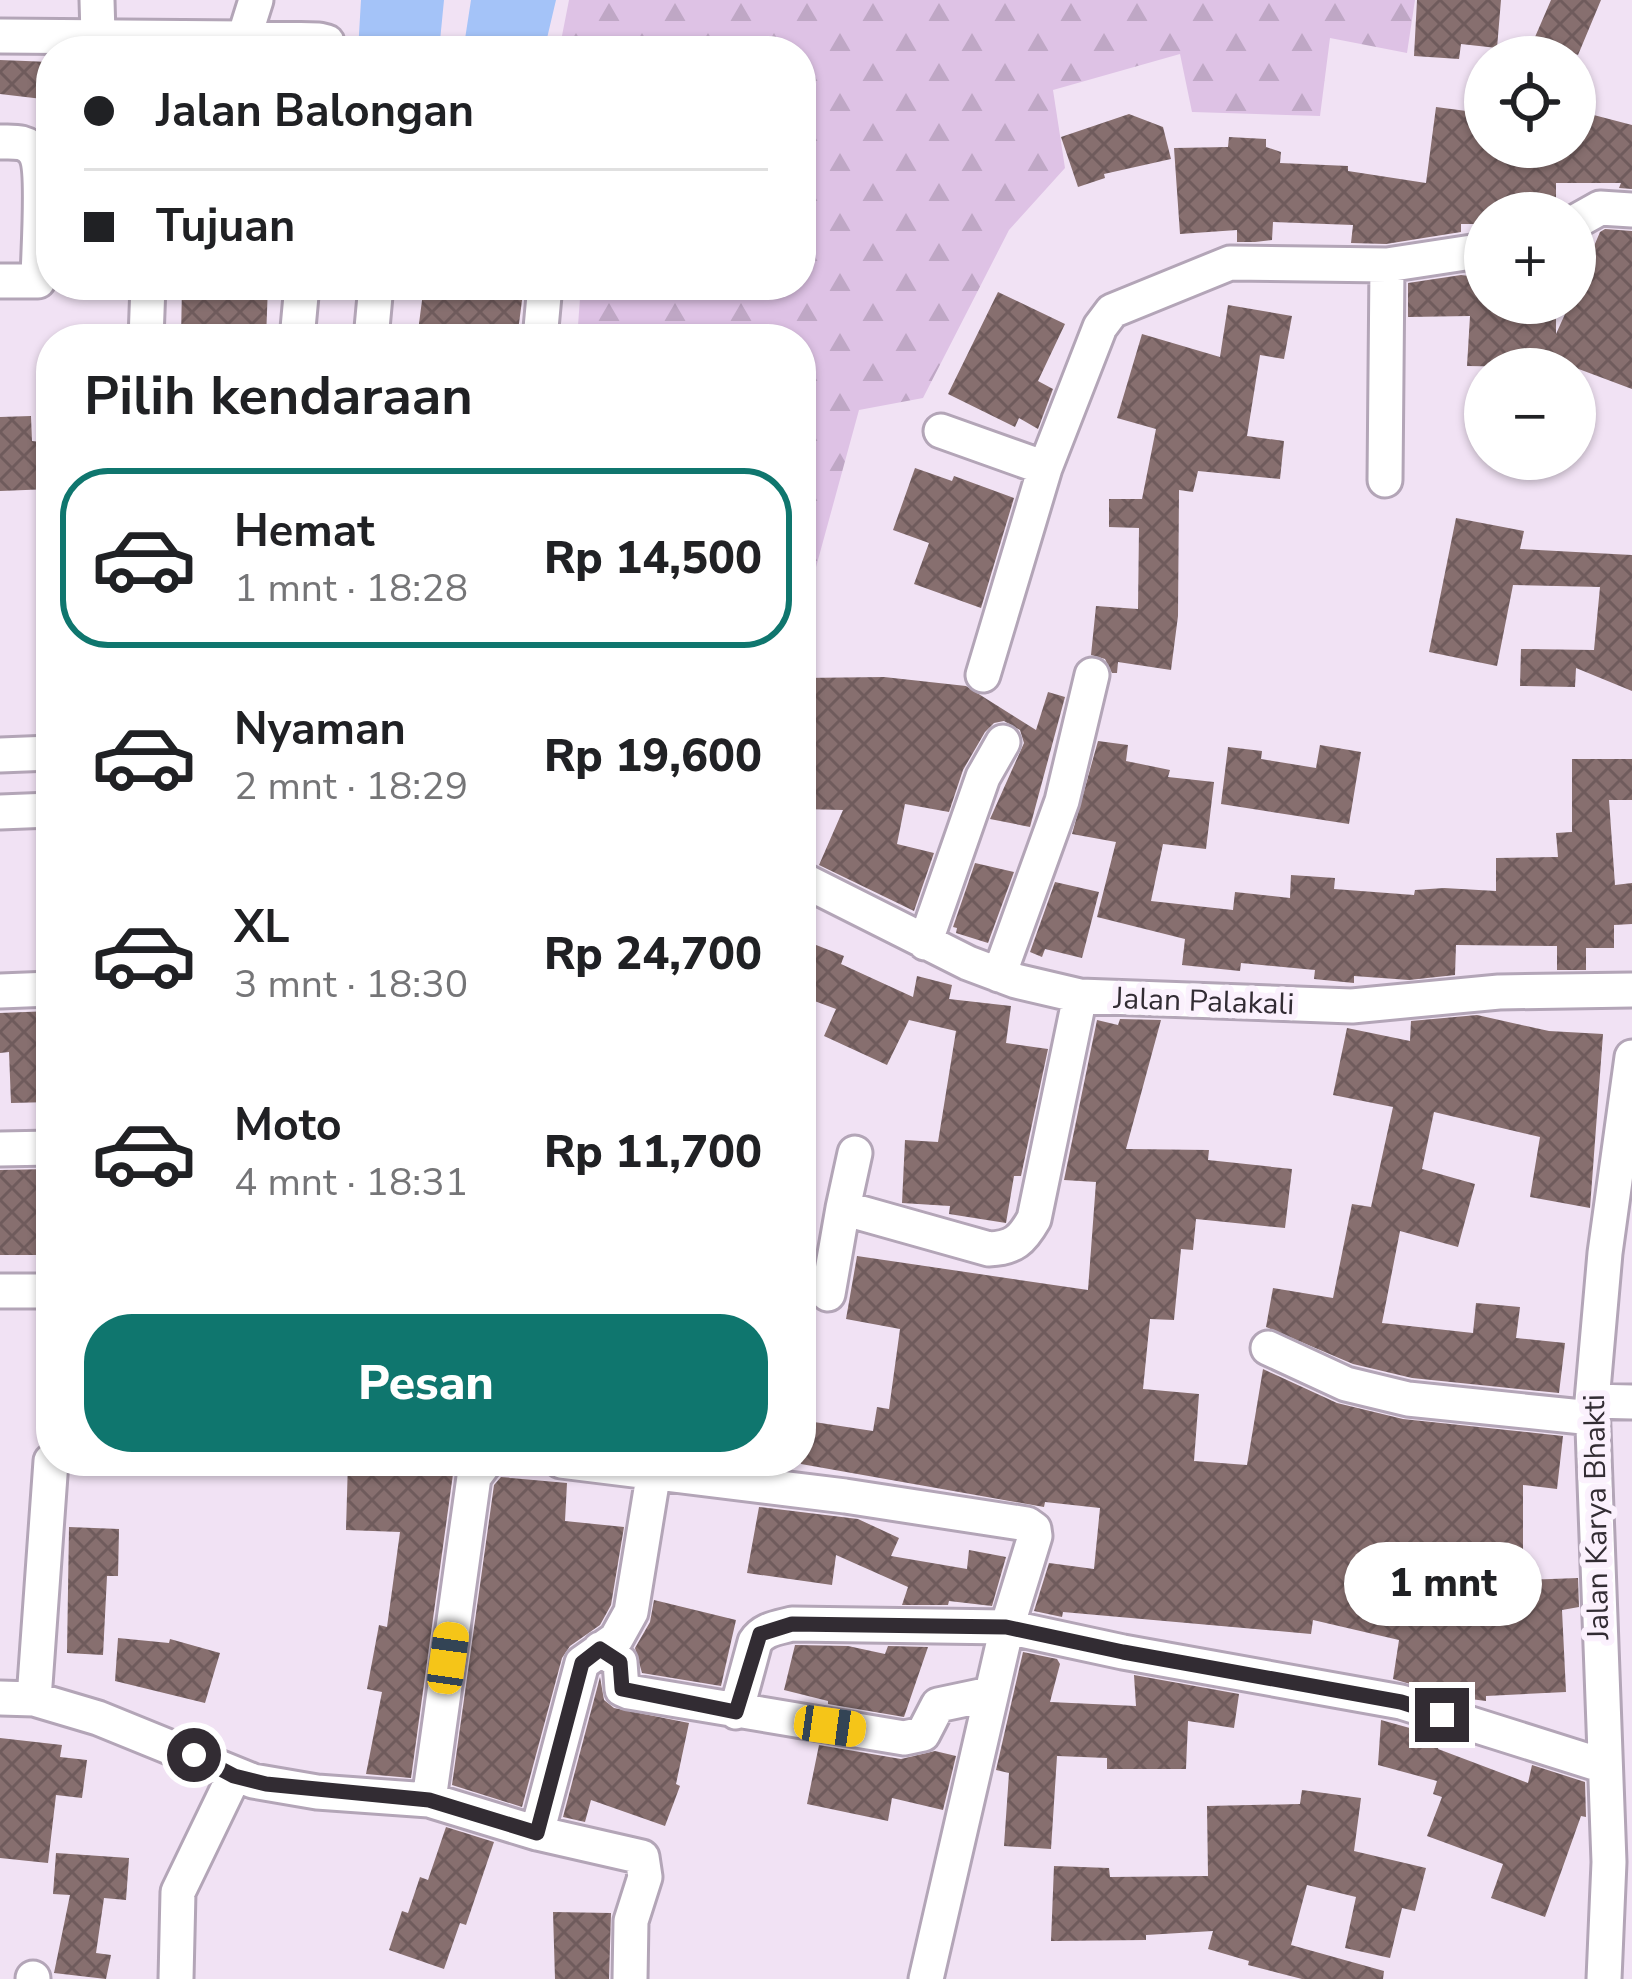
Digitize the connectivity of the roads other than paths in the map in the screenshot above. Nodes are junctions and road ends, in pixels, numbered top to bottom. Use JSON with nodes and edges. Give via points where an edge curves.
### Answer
{"nodes":[{"id":1,"x":98,"y":0,"type":"edge"},
{"id":2,"x":256,"y":0,"type":"edge"},
{"id":3,"x":98,"y":35,"type":"junction"},
{"id":4,"x":0,"y":36,"type":"edge"},
{"id":5,"x":104,"y":36,"type":"edge"},
{"id":6,"x":245,"y":36,"type":"edge"},
{"id":7,"x":0,"y":142,"type":"edge"},
{"id":8,"x":36,"y":162,"type":"edge"},
{"id":9,"x":1596,"y":210,"type":"edge"},
{"id":10,"x":1632,"y":210,"type":"edge"},
{"id":11,"x":1464,"y":253,"type":"edge"},
{"id":12,"x":1388,"y":265,"type":"junction"},
{"id":13,"x":0,"y":281,"type":"edge"},
{"id":14,"x":36,"y":281,"type":"edge"},
{"id":15,"x":941,"y":431,"type":"dead end"},
{"id":16,"x":1045,"y":468,"type":"junction"},
{"id":17,"x":1384,"y":480,"type":"dead end"},
{"id":18,"x":983,"y":675,"type":"dead end"},
{"id":19,"x":1092,"y":675,"type":"dead end"},
{"id":20,"x":1003,"y":742,"type":"dead end"},
{"id":21,"x":36,"y":754,"type":"edge"},
{"id":22,"x":0,"y":755,"type":"edge"},
{"id":23,"x":36,"y":811,"type":"edge"},
{"id":24,"x":0,"y":812,"type":"edge"},
{"id":25,"x":816,"y":887,"type":"edge"},
{"id":26,"x":925,"y":943,"type":"junction"},
{"id":27,"x":999,"y":975,"type":"junction"},
{"id":28,"x":36,"y":989,"type":"edge"},
{"id":29,"x":1632,"y":990,"type":"edge"},
{"id":30,"x":0,"y":991,"type":"edge"},
{"id":31,"x":1081,"y":996,"type":"junction"},
{"id":32,"x":1632,"y":1057,"type":"edge"},
{"id":33,"x":1627,"y":1127,"type":"edge"},
{"id":34,"x":36,"y":1148,"type":"edge"},
{"id":35,"x":0,"y":1149,"type":"edge"},
{"id":36,"x":855,"y":1153,"type":"dead end"},
{"id":37,"x":843,"y":1208,"type":"junction"},
{"id":38,"x":0,"y":1291,"type":"edge"},
{"id":39,"x":36,"y":1291,"type":"edge"},
{"id":40,"x":828,"y":1294,"type":"dead end"},
{"id":41,"x":1268,"y":1348,"type":"dead end"},
{"id":42,"x":1632,"y":1402,"type":"edge"},
{"id":43,"x":1592,"y":1410,"type":"junction"},
{"id":44,"x":51,"y":1476,"type":"edge"},
{"id":45,"x":475,"y":1476,"type":"edge"},
{"id":46,"x":666,"y":1476,"type":"edge"},
{"id":47,"x":719,"y":1476,"type":"edge"},
{"id":48,"x":1006,"y":1627,"type":"junction"},
{"id":49,"x":600,"y":1649,"type":"junction"},
{"id":50,"x":990,"y":1694,"type":"junction"},
{"id":51,"x":0,"y":1698,"type":"edge"},
{"id":52,"x":34,"y":1699,"type":"junction"},
{"id":53,"x":736,"y":1712,"type":"junction"},
{"id":54,"x":1604,"y":1766,"type":"junction"},
{"id":55,"x":234,"y":1776,"type":"junction"},
{"id":56,"x":429,"y":1800,"type":"junction"},
{"id":57,"x":537,"y":1833,"type":"junction"},
{"id":58,"x":176,"y":1979,"type":"edge"},
{"id":59,"x":630,"y":1979,"type":"edge"},
{"id":60,"x":926,"y":1979,"type":"edge"},
{"id":61,"x":1604,"y":1979,"type":"edge"}],
"edges":[{"from":1,"to":3,"type":"street"},
{"from":2,"to":6,"type":"street"},
{"from":3,"to":4,"type":"street"},
{"from":3,"to":5,"type":"street"},
{"from":7,"to":8,"type":"street","via":[[24,143]]},
{"from":9,"to":10,"type":"street"},
{"from":11,"to":12,"type":"street"},
{"from":12,"to":16,"type":"street","via":[[1230,263],[1112,311]]},
{"from":12,"to":17,"type":"street"},
{"from":13,"to":14,"type":"street"},
{"from":15,"to":16,"type":"street"},
{"from":16,"to":18,"type":"street"},
{"from":19,"to":27,"type":"street","via":[[1062,801]]},
{"from":20,"to":26,"type":"street"},
{"from":21,"to":22,"type":"street"},
{"from":23,"to":24,"type":"street"},
{"from":25,"to":26,"type":"street","name":"Jalan Palakali"},
{"from":26,"to":27,"type":"street","name":"Jalan Palakali"},
{"from":27,"to":31,"type":"street","name":"Jalan Palakali"},
{"from":28,"to":30,"type":"street"},
{"from":29,"to":31,"type":"street","name":"Jalan Palakali","via":[[1352,1006]]},
{"from":31,"to":37,"type":"street","via":[[1034,1219],[1022,1240],[988,1250]]},
{"from":32,"to":33,"type":"street","name":"Jalan Karya Bhakti"},
{"from":33,"to":43,"type":"street","name":"Jalan Karya Bhakti"},
{"from":34,"to":35,"type":"street"},
{"from":36,"to":37,"type":"street"},
{"from":37,"to":40,"type":"street"},
{"from":38,"to":39,"type":"street"},
{"from":41,"to":43,"type":"street","via":[[1346,1384],[1408,1399]]},
{"from":42,"to":43,"type":"street"},
{"from":43,"to":54,"type":"street","name":"Jalan Karya Bhakti"},
{"from":44,"to":52,"type":"street"},
{"from":45,"to":56,"type":"street"},
{"from":46,"to":49,"type":"street","via":[[631,1612]]},
{"from":47,"to":48,"type":"street","via":[[1027,1524],[1035,1536]]},
{"from":48,"to":50,"type":"street"},
{"from":48,"to":53,"type":"street","via":[[836,1623],[770,1630],[755,1642]]},
{"from":48,"to":54,"type":"street","via":[[1401,1702]]},
{"from":49,"to":53,"type":"street","via":[[620,1662],[622,1689]]},
{"from":49,"to":57,"type":"street","via":[[582,1663]]},
{"from":50,"to":53,"type":"street","via":[[938,1705],[923,1734],[904,1738]]},
{"from":50,"to":60,"type":"street"},
{"from":51,"to":52,"type":"street"},
{"from":52,"to":55,"type":"street"},
{"from":54,"to":61,"type":"street","name":"Jalan Karya Bhakti"},
{"from":55,"to":56,"type":"street"},
{"from":55,"to":58,"type":"street","via":[[178,1892]]},
{"from":56,"to":57,"type":"street"},
{"from":57,"to":59,"type":"street","via":[[642,1857]]}]}
